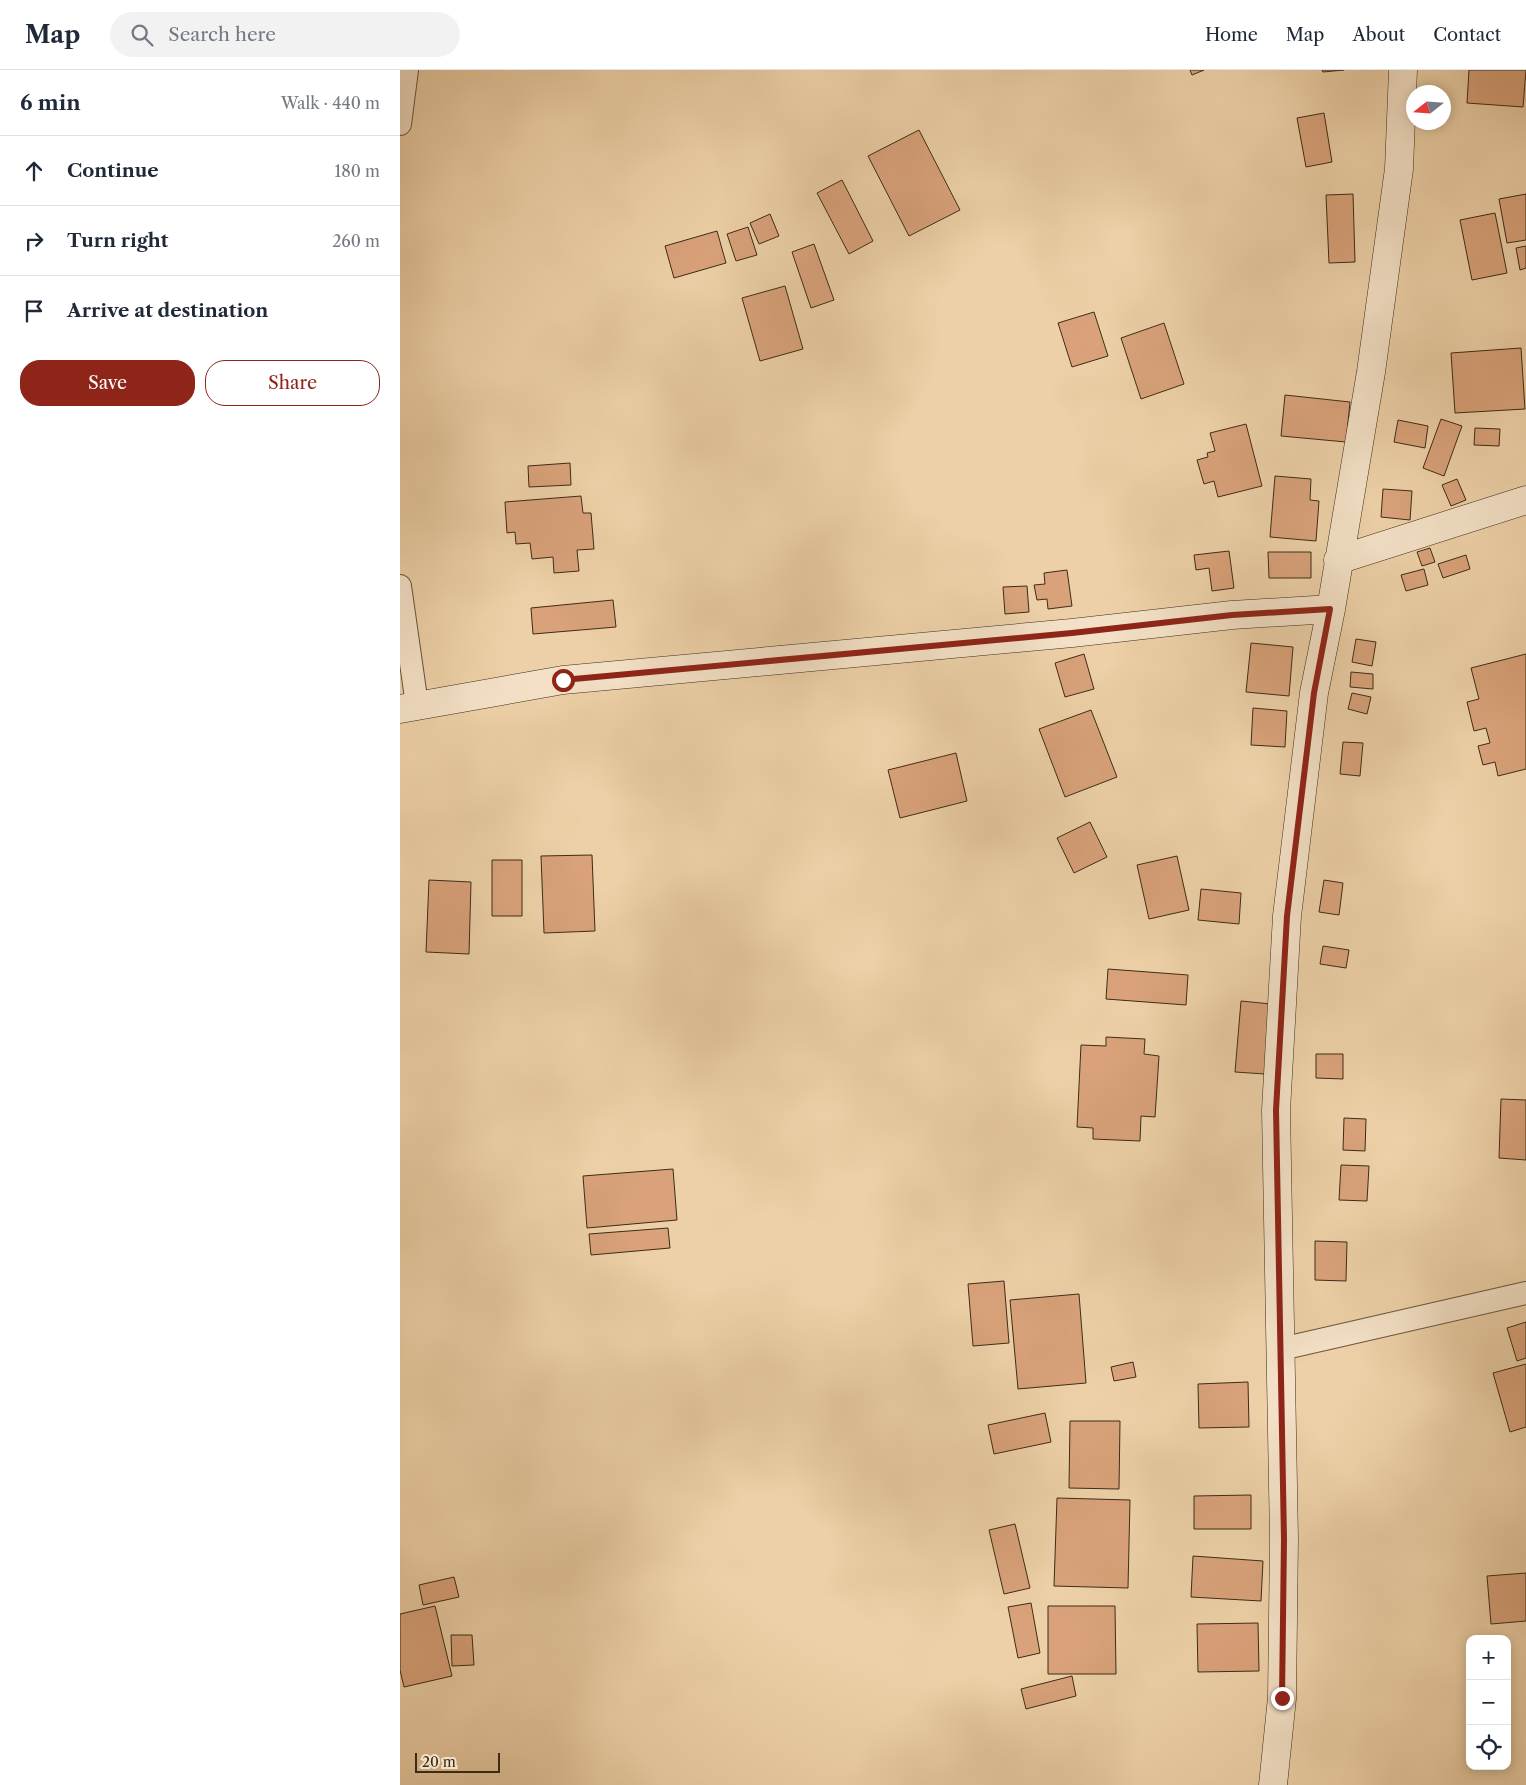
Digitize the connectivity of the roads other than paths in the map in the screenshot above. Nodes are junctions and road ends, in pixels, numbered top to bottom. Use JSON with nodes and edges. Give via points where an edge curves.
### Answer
{"nodes":[{"id":1,"x":407,"y":70,"type":"edge"},
{"id":2,"x":1403,"y":70,"type":"edge"},
{"id":3,"x":400,"y":124,"type":"edge"},
{"id":4,"x":1526,"y":500,"type":"edge"},
{"id":5,"x":1338,"y":560,"type":"junction"},
{"id":6,"x":400,"y":586,"type":"edge"},
{"id":7,"x":1330,"y":609,"type":"junction"},
{"id":8,"x":409,"y":707,"type":"edge"},
{"id":9,"x":1526,"y":1293,"type":"edge"},
{"id":10,"x":1281,"y":1349,"type":"junction"},
{"id":11,"x":1273,"y":1785,"type":"edge"}],
"edges":[{"from":1,"to":3,"type":"street"},
{"from":2,"to":5,"type":"main road","via":[[1399,169],[1371,372]]},
{"from":4,"to":5,"type":"main road"},
{"from":5,"to":7,"type":"main road"},
{"from":6,"to":8,"type":"street"},
{"from":7,"to":8,"type":"main road","via":[[1232,615],[563,680]]},
{"from":7,"to":10,"type":"main road","via":[[1314,693],[1287,916],[1276,1110]]},
{"from":9,"to":10,"type":"street"},
{"from":10,"to":11,"type":"main road","via":[[1282,1698]]}]}
